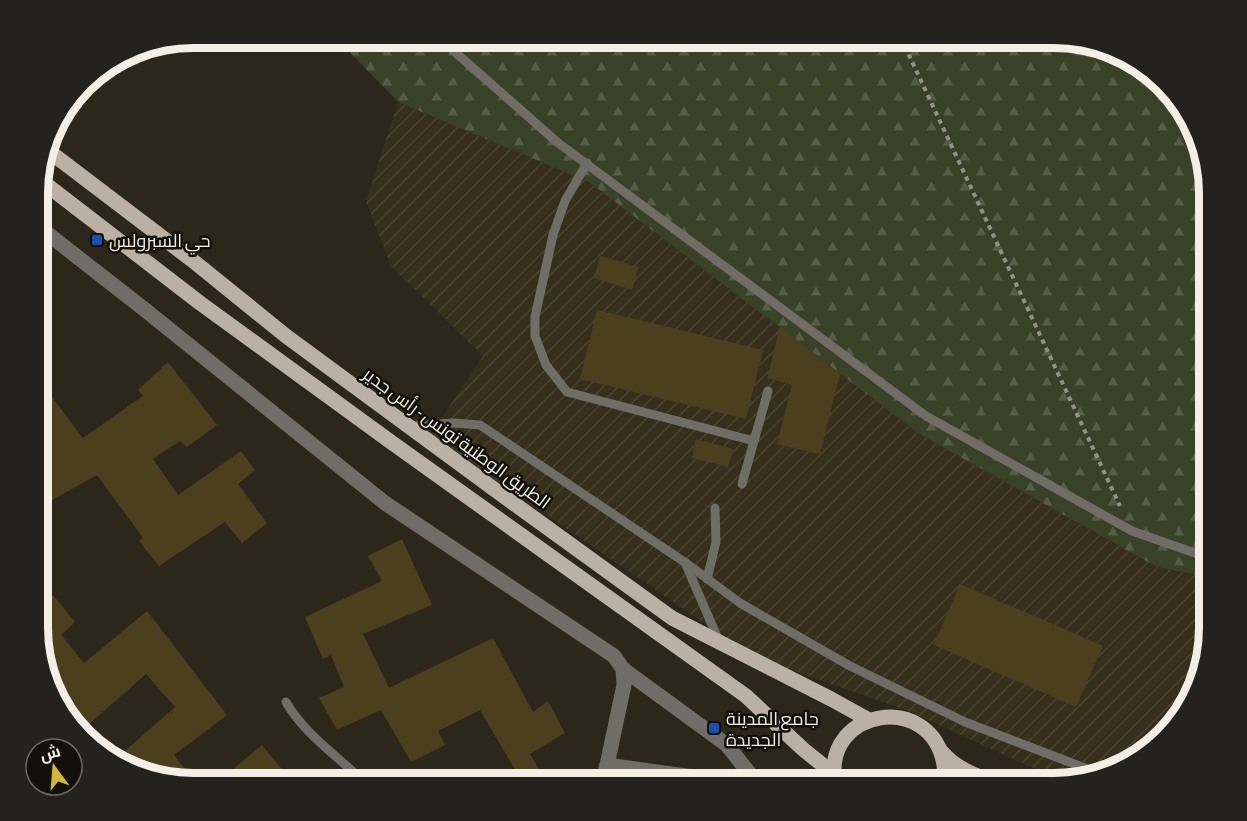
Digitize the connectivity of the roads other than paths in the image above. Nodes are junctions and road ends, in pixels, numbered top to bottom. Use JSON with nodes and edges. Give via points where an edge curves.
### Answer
{"nodes":[{"id":1,"x":450,"y":48,"type":"edge"},
{"id":2,"x":54,"y":155,"type":"edge"},
{"id":3,"x":586,"y":163,"type":"junction"},
{"id":4,"x":48,"y":186,"type":"edge"},
{"id":5,"x":48,"y":234,"type":"edge"},
{"id":6,"x":768,"y":391,"type":"dead end"},
{"id":7,"x":408,"y":426,"type":"junction"},
{"id":8,"x":754,"y":441,"type":"junction"},
{"id":9,"x":742,"y":484,"type":"dead end"},
{"id":10,"x":715,"y":508,"type":"dead end"},
{"id":11,"x":1199,"y":554,"type":"edge"},
{"id":12,"x":686,"y":563,"type":"junction"},
{"id":13,"x":707,"y":579,"type":"junction"},
{"id":14,"x":720,"y":643,"type":"junction"},
{"id":15,"x":623,"y":669,"type":"junction"},
{"id":16,"x":286,"y":702,"type":"dead end"},
{"id":17,"x":869,"y":720,"type":"junction"},
{"id":18,"x":939,"y":748,"type":"junction"},
{"id":19,"x":607,"y":765,"type":"junction"},
{"id":20,"x":1087,"y":769,"type":"edge"},
{"id":21,"x":354,"y":773,"type":"edge"},
{"id":22,"x":605,"y":773,"type":"edge"},
{"id":23,"x":664,"y":773,"type":"edge"},
{"id":24,"x":749,"y":773,"type":"edge"},
{"id":25,"x":829,"y":773,"type":"edge"},
{"id":26,"x":834,"y":773,"type":"edge"},
{"id":27,"x":944,"y":773,"type":"edge"},
{"id":28,"x":970,"y":773,"type":"edge"}],
"edges":[{"from":1,"to":3,"type":"lane"},
{"from":2,"to":7,"type":"main road","name":"الطريق الوطنية تونس - رأس جدير"},
{"from":3,"to":8,"type":"lane","via":[[565,201],[553,235],[535,316],[535,336],[546,365],[567,392]]},
{"from":3,"to":11,"type":"lane","via":[[926,416],[1132,531]]},
{"from":4,"to":25,"type":"main road","via":[[200,303],[746,696]]},
{"from":5,"to":15,"type":"street","via":[[385,503],[614,656]]},
{"from":6,"to":8,"type":"lane"},
{"from":7,"to":12,"type":"lane","via":[[480,425]]},
{"from":7,"to":14,"type":"main road","name":"الطريق الوطنية تونس - رأس جدير","via":[[672,618]]},
{"from":8,"to":9,"type":"lane"},
{"from":10,"to":13,"type":"lane","via":[[716,542]]},
{"from":12,"to":13,"type":"lane"},
{"from":12,"to":14,"type":"lane"},
{"from":13,"to":20,"type":"lane","via":[[740,603],[850,666],[965,722]]},
{"from":14,"to":17,"type":"main road","name":"الطريق الوطنية تونس - رأس جدير"},
{"from":15,"to":19,"type":"street","via":[[624,686]]},
{"from":15,"to":24,"type":"street","via":[[727,745]]},
{"from":16,"to":21,"type":"lane","via":[[309,732]]},
{"from":17,"to":18,"type":"main road","via":[[902,718],[917,724]]},
{"from":17,"to":26,"type":"main road","via":[[854,728],[843,741],[835,757]]},
{"from":18,"to":27,"type":"main road"},
{"from":18,"to":28,"type":"main road","via":[[950,761]]},
{"from":19,"to":22,"type":"street"},
{"from":19,"to":23,"type":"street"}]}
